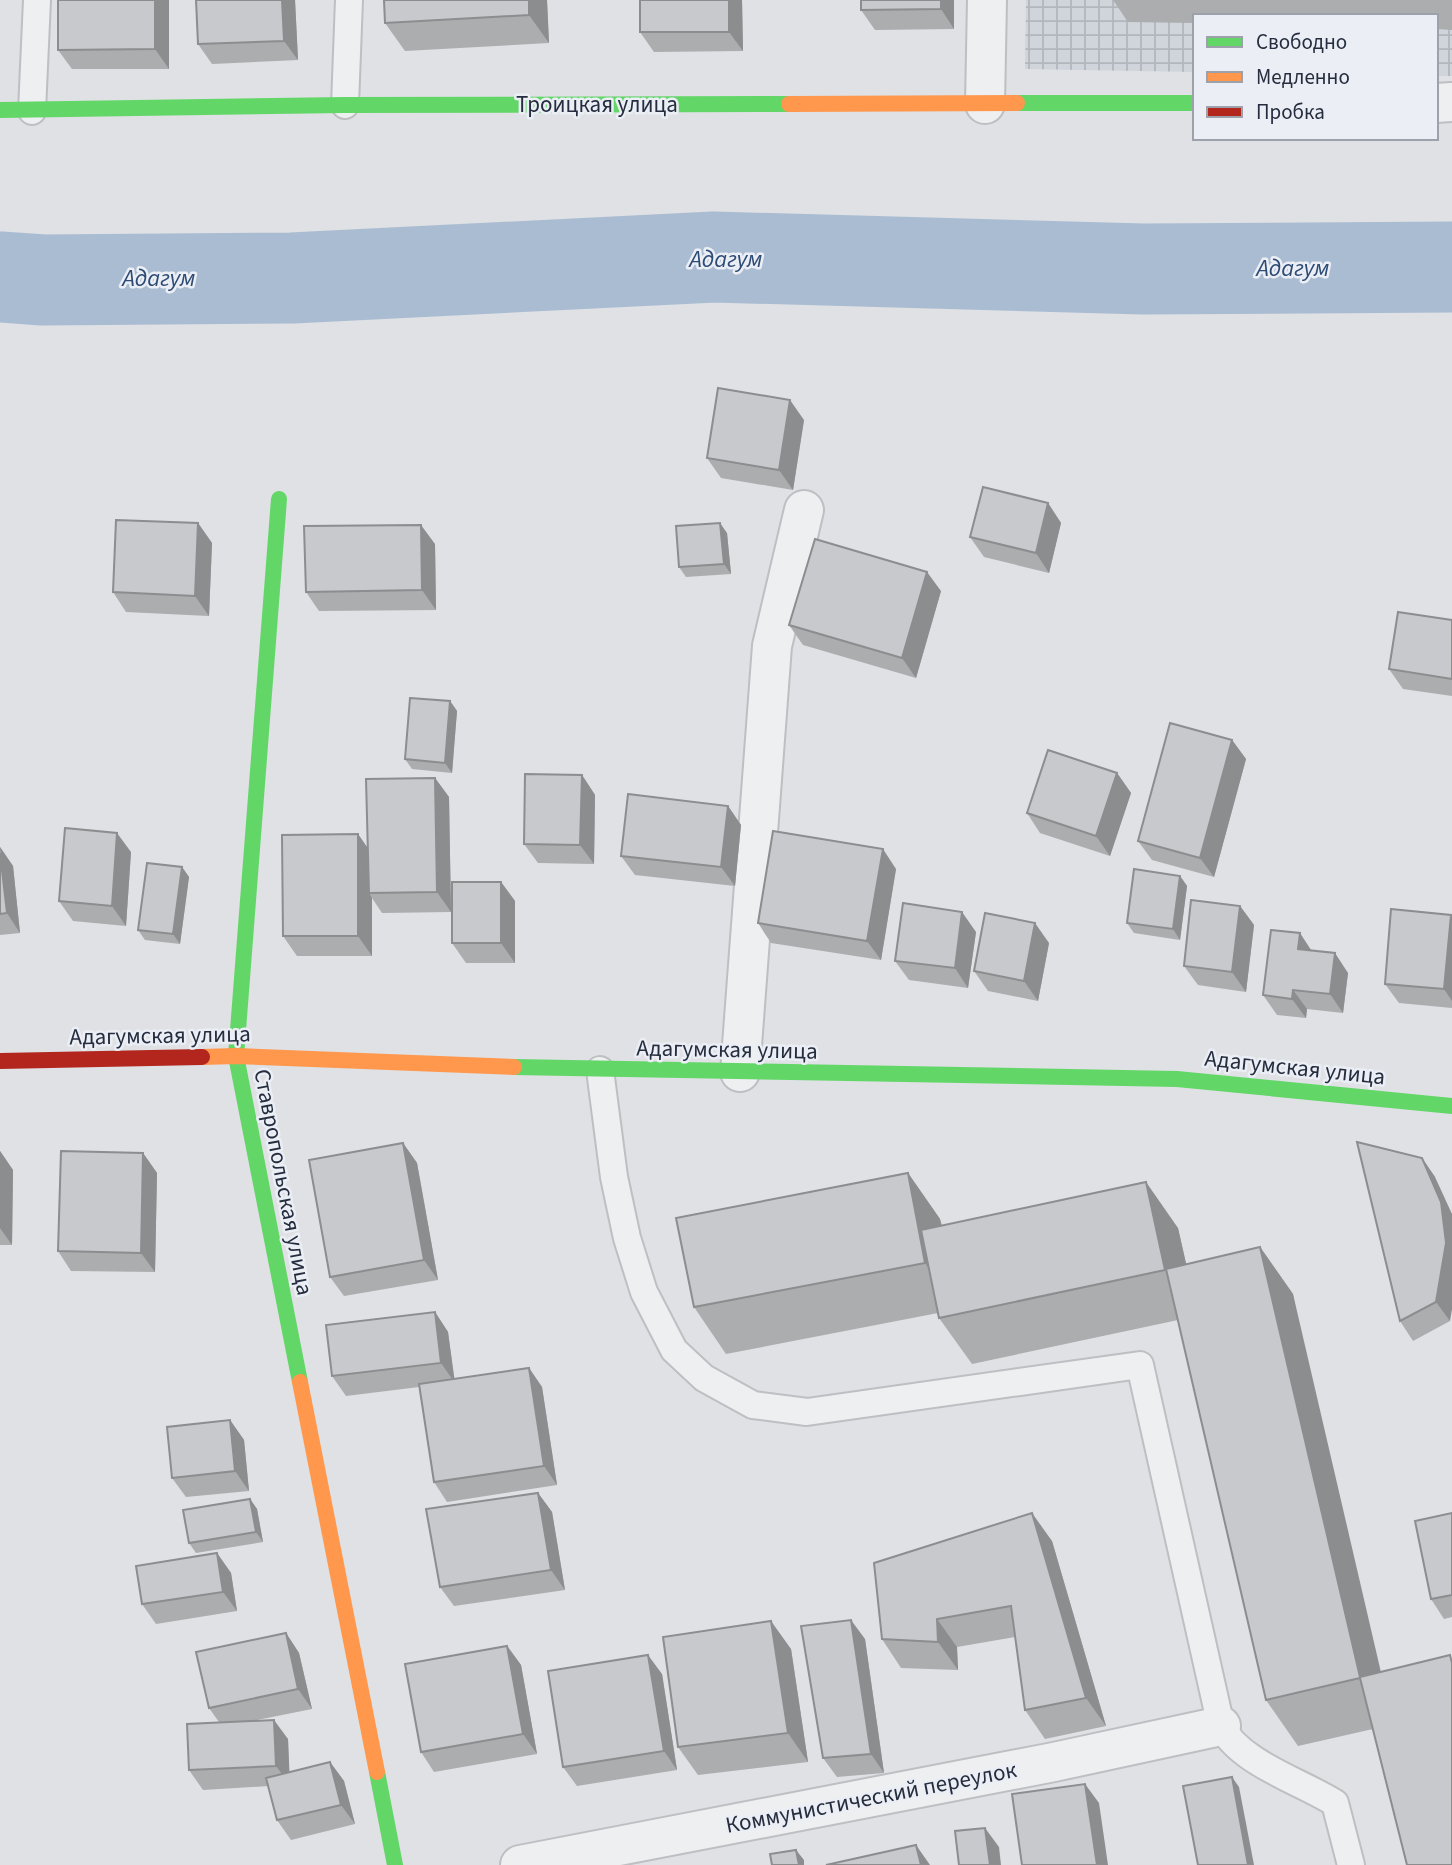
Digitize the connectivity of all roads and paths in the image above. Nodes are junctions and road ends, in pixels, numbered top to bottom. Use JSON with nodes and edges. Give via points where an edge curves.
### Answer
{"nodes":[{"id":1,"x":37,"y":0,"type":"edge"},
{"id":2,"x":349,"y":0,"type":"edge"},
{"id":3,"x":987,"y":0,"type":"edge"},
{"id":4,"x":1193,"y":103,"type":"edge"},
{"id":5,"x":985,"y":104,"type":"junction"},
{"id":6,"x":345,"y":105,"type":"junction"},
{"id":7,"x":0,"y":110,"type":"edge"},
{"id":8,"x":32,"y":111,"type":"junction"},
{"id":9,"x":279,"y":499,"type":"dead end"},
{"id":10,"x":804,"y":510,"type":"dead end"},
{"id":11,"x":236,"y":1056,"type":"junction"},
{"id":12,"x":0,"y":1060,"type":"edge"},
{"id":13,"x":600,"y":1070,"type":"junction"},
{"id":14,"x":740,"y":1072,"type":"junction"},
{"id":15,"x":1452,"y":1106,"type":"edge"},
{"id":16,"x":1221,"y":1726,"type":"junction"},
{"id":17,"x":395,"y":1865,"type":"edge"},
{"id":18,"x":520,"y":1865,"type":"edge"},
{"id":19,"x":1351,"y":1865,"type":"edge"}],
"edges":[{"from":1,"to":8,"type":"lane"},
{"from":2,"to":6,"type":"lane"},
{"from":3,"to":5,"type":"street"},
{"from":4,"to":5,"type":"street","name":"Троицкая улица"},
{"from":5,"to":6,"type":"street","name":"Троицкая улица"},
{"from":6,"to":8,"type":"street","name":"Троицкая улица"},
{"from":7,"to":8,"type":"street","name":"Троицкая улица"},
{"from":9,"to":11,"type":"street","name":"Ставропольская улица"},
{"from":10,"to":14,"type":"street","via":[[772,646]]},
{"from":11,"to":12,"type":"street","name":"Адагумская улица"},
{"from":11,"to":13,"type":"street","name":"Адагумская улица"},
{"from":11,"to":17,"type":"street","name":"Ставропольская улица"},
{"from":13,"to":14,"type":"street","name":"Адагумская улица"},
{"from":13,"to":16,"type":"lane","via":[[614,1177],[643,1292],[674,1350],[704,1378],[753,1405],[807,1412],[1140,1365]]},
{"from":14,"to":15,"type":"street","name":"Адагумская улица","via":[[1177,1079]]},
{"from":16,"to":18,"type":"street","name":"Коммунистический переулок"},
{"from":16,"to":19,"type":"lane","via":[[1245,1753],[1335,1803]]}]}
